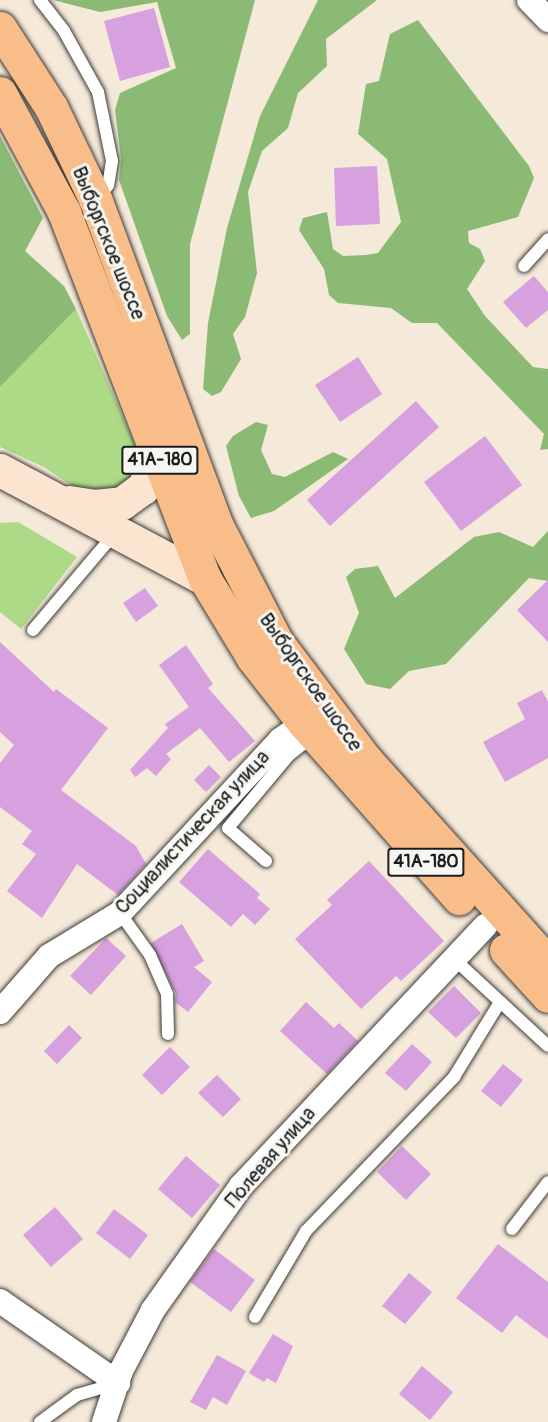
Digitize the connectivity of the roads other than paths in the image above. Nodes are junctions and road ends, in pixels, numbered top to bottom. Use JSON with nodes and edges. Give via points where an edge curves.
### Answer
{"nodes":[{"id":1,"x":40,"y":0,"type":"edge"},
{"id":2,"x":529,"y":0,"type":"edge"},
{"id":3,"x":548,"y":20,"type":"edge"},
{"id":4,"x":0,"y":28,"type":"edge"},
{"id":5,"x":0,"y":93,"type":"edge"},
{"id":6,"x":96,"y":201,"type":"junction"},
{"id":7,"x":548,"y":239,"type":"edge"},
{"id":8,"x":524,"y":266,"type":"dead end"},
{"id":9,"x":158,"y":456,"type":"junction"},
{"id":10,"x":2,"y":474,"type":"edge"},
{"id":11,"x":55,"y":500,"type":"junction"},
{"id":12,"x":116,"y":532,"type":"junction"},
{"id":13,"x":205,"y":579,"type":"junction"},
{"id":14,"x":33,"y":630,"type":"dead end"},
{"id":15,"x":309,"y":729,"type":"junction"},
{"id":16,"x":266,"y":861,"type":"dead end"},
{"id":17,"x":120,"y":913,"type":"junction"},
{"id":18,"x":484,"y":926,"type":"junction"},
{"id":19,"x":453,"y":958,"type":"junction"},
{"id":20,"x":548,"y":963,"type":"edge"},
{"id":21,"x":548,"y":996,"type":"edge"},
{"id":22,"x":500,"y":1002,"type":"junction"},
{"id":23,"x":0,"y":1012,"type":"edge"},
{"id":24,"x":168,"y":1034,"type":"dead end"},
{"id":25,"x":548,"y":1046,"type":"edge"},
{"id":26,"x":548,"y":1182,"type":"edge"},
{"id":27,"x":512,"y":1229,"type":"dead end"},
{"id":28,"x":0,"y":1301,"type":"edge"},
{"id":29,"x":255,"y":1317,"type":"dead end"},
{"id":30,"x":117,"y":1383,"type":"junction"},
{"id":31,"x":40,"y":1422,"type":"edge"},
{"id":32,"x":104,"y":1422,"type":"edge"}],
"edges":[{"from":1,"to":6,"type":"lane","via":[[64,31],[98,92],[111,161],[108,185]]},
{"from":2,"to":3,"type":"street"},
{"from":4,"to":6,"type":"main road","name":"Выборгское шоссе","number":"41А-180","via":[[51,107]]},
{"from":5,"to":9,"type":"main road","name":"Выборгское шоссе","number":"41А-180","via":[[64,212]]},
{"from":6,"to":20,"type":"main road","name":"Выборгское шоссе","number":"41А-180","via":[[217,526],[277,642],[366,760]]},
{"from":7,"to":8,"type":"lane"},
{"from":9,"to":11,"type":"street","via":[[143,488],[122,503],[93,506]]},
{"from":9,"to":13,"type":"main road","name":"Выборгское шоссе","number":"41А-180"},
{"from":10,"to":11,"type":"street"},
{"from":11,"to":12,"type":"street"},
{"from":12,"to":13,"type":"street"},
{"from":12,"to":14,"type":"lane"},
{"from":13,"to":15,"type":"main road","name":"Выборгское шоссе","number":"41А-180","via":[[253,658]]},
{"from":15,"to":16,"type":"lane","via":[[228,828]]},
{"from":15,"to":17,"type":"street","name":"Социалистическая улица","via":[[280,740]]},
{"from":15,"to":18,"type":"main road","name":"Выборгское шоссе","number":"41А-180"},
{"from":17,"to":23,"type":"street","name":"Социалистическая улица","via":[[49,956]]},
{"from":17,"to":24,"type":"lane","via":[[150,955],[167,994]]},
{"from":18,"to":19,"type":"street","name":"Полевая улица"},
{"from":18,"to":21,"type":"main road","name":"Выборгское шоссе","number":"41А-180"},
{"from":19,"to":22,"type":"lane"},
{"from":19,"to":30,"type":"street","name":"Полевая улица","via":[[241,1186],[153,1310]]},
{"from":22,"to":25,"type":"lane"},
{"from":22,"to":29,"type":"lane","via":[[454,1077],[306,1231]]},
{"from":26,"to":27,"type":"lane"},
{"from":28,"to":30,"type":"street"},
{"from":30,"to":31,"type":"lane","via":[[77,1395]]},
{"from":30,"to":32,"type":"street","name":"Полевая улица"}]}
